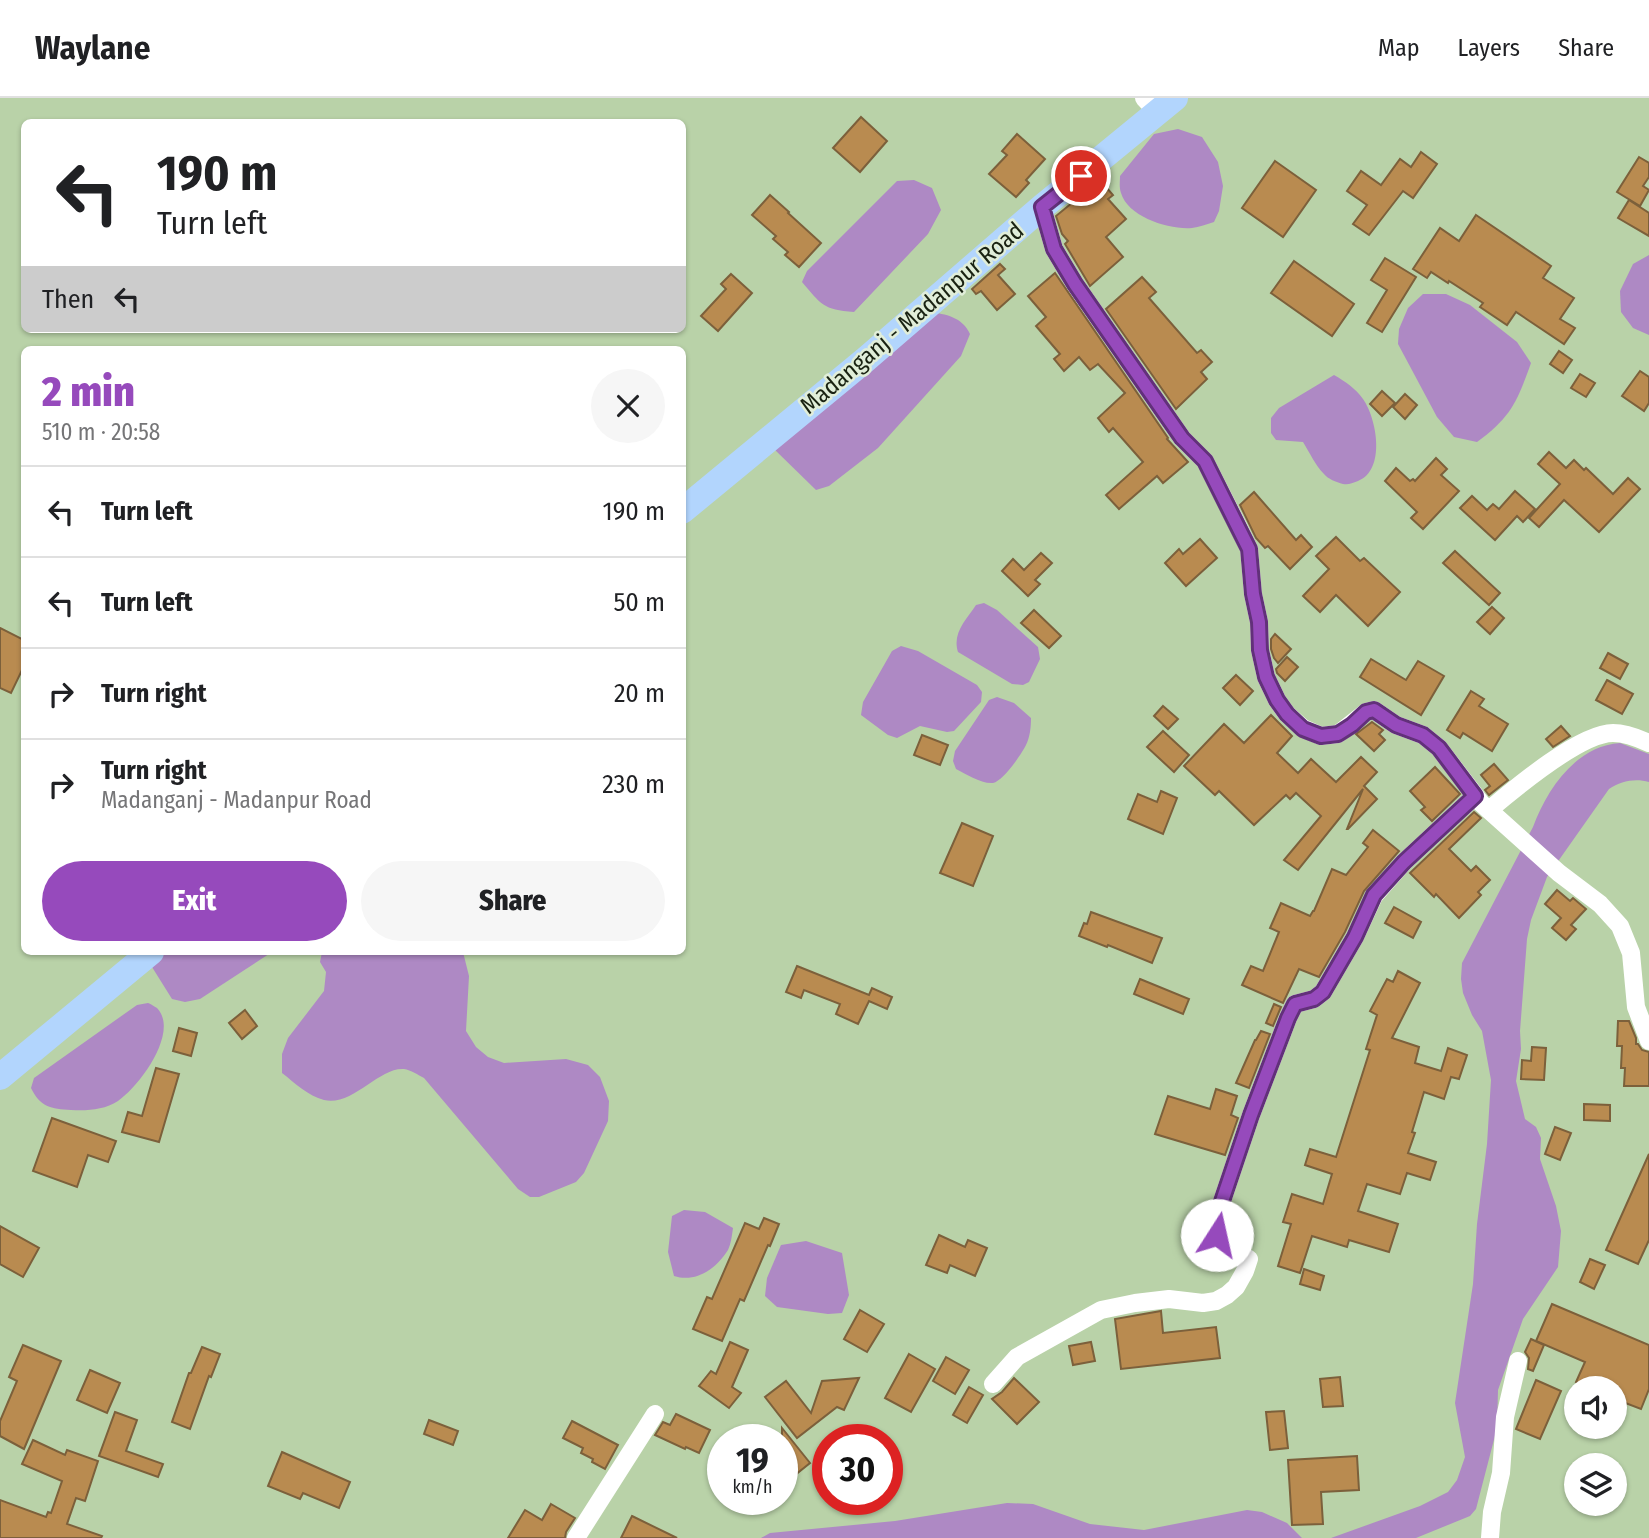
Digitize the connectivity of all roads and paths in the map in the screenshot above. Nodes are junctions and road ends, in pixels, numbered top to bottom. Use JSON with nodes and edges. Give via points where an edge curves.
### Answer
{"nodes":[{"id":1,"x":1159,"y":103,"type":"edge"},
{"id":2,"x":1042,"y":207,"type":"junction"},
{"id":3,"x":686,"y":508,"type":"edge"},
{"id":4,"x":1649,"y":743,"type":"edge"},
{"id":5,"x":1475,"y":796,"type":"junction"},
{"id":6,"x":1489,"y":810,"type":"junction"},
{"id":7,"x":147,"y":955,"type":"edge"},
{"id":8,"x":1649,"y":1041,"type":"edge"},
{"id":9,"x":0,"y":1077,"type":"edge"},
{"id":10,"x":1518,"y":1361,"type":"dead end"},
{"id":11,"x":993,"y":1384,"type":"dead end"},
{"id":12,"x":655,"y":1414,"type":"dead end"},
{"id":13,"x":576,"y":1538,"type":"edge"},
{"id":14,"x":1490,"y":1538,"type":"edge"}],
"edges":[{"from":1,"to":2,"type":"main road","name":"Madanganj - Madanpur Road"},
{"from":2,"to":3,"type":"main road","name":"Madanganj - Madanpur Road"},
{"from":2,"to":5,"type":"street","via":[[1054,249],[1075,284],[1182,438],[1205,461],[1249,549],[1266,677],[1287,714],[1303,729],[1321,736],[1338,734],[1374,710],[1439,748]]},
{"from":4,"to":6,"type":"street","via":[[1613,733],[1579,743]]},
{"from":5,"to":6,"type":"street"},
{"from":5,"to":11,"type":"street","via":[[1374,895],[1323,992],[1295,1004],[1288,1018],[1216,1219],[1217,1235],[1249,1259],[1236,1286],[1216,1301],[1169,1299],[1101,1310],[1017,1357]]},
{"from":6,"to":8,"type":"street","via":[[1620,926],[1631,953],[1636,1007]]},
{"from":7,"to":9,"type":"main road"},
{"from":10,"to":14,"type":"street","via":[[1505,1417]]},
{"from":12,"to":13,"type":"street"}]}
